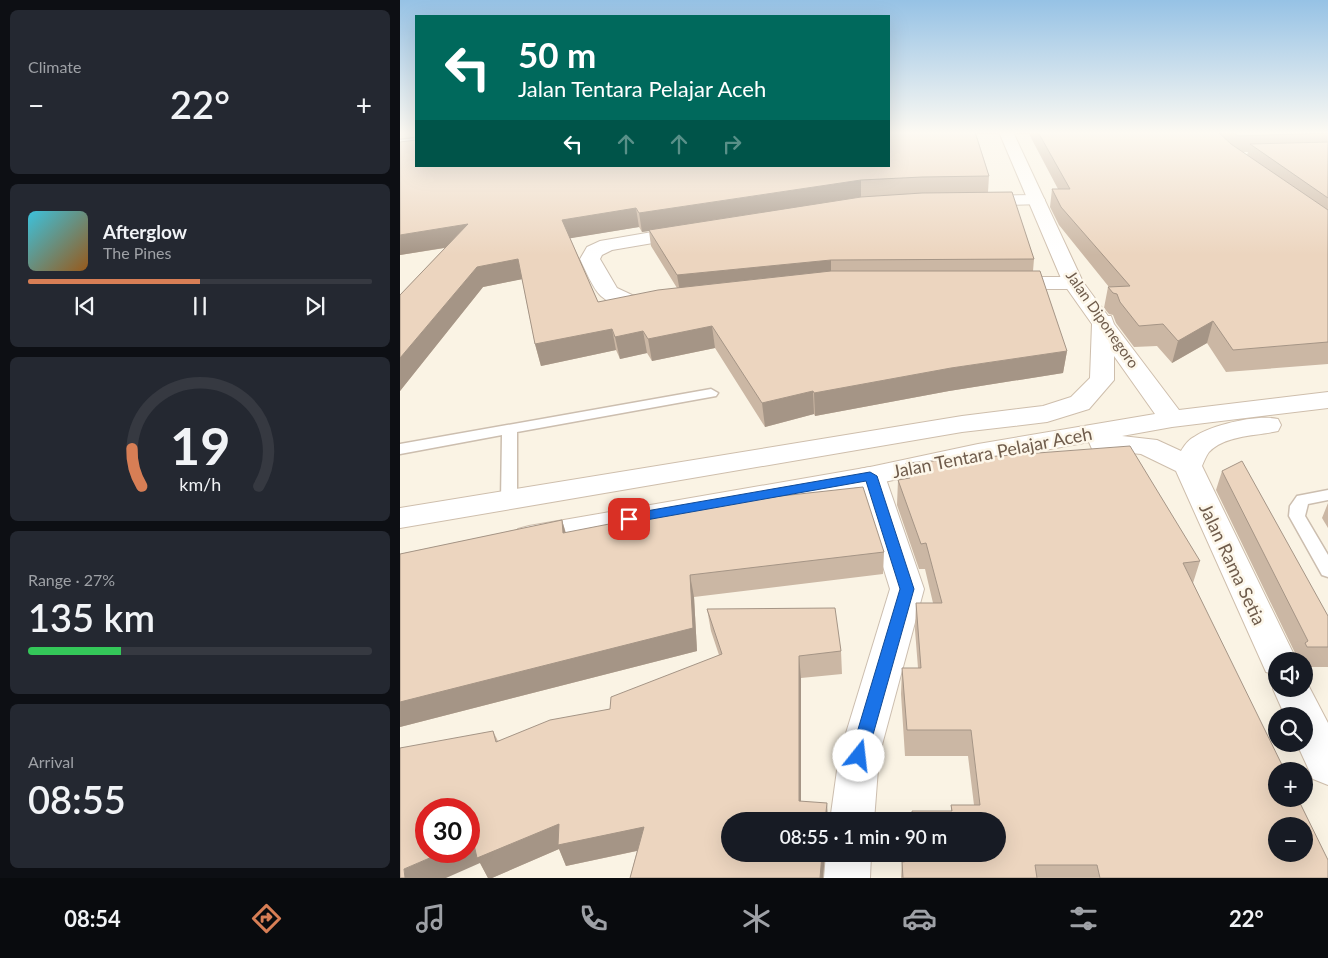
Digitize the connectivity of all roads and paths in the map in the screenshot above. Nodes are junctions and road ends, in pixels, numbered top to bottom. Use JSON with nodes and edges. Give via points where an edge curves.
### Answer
{"nodes":[{"id":1,"x":1024,"y":173,"type":"edge"},
{"id":2,"x":1036,"y":200,"type":"junction"},
{"id":3,"x":960,"y":201,"type":"edge"},
{"id":4,"x":706,"y":229,"type":"edge"},
{"id":5,"x":986,"y":283,"type":"edge"},
{"id":6,"x":1073,"y":283,"type":"junction"},
{"id":7,"x":673,"y":300,"type":"edge"},
{"id":8,"x":1102,"y":321,"type":"junction"},
{"id":9,"x":711,"y":393,"type":"dead end"},
{"id":10,"x":1328,"y":400,"type":"edge"},
{"id":11,"x":1328,"y":413,"type":"edge"},
{"id":12,"x":1172,"y":419,"type":"junction"},
{"id":13,"x":510,"y":429,"type":"junction"},
{"id":14,"x":400,"y":449,"type":"edge"},
{"id":15,"x":978,"y":453,"type":"junction"},
{"id":16,"x":1188,"y":466,"type":"junction"},
{"id":17,"x":870,"y":476,"type":"junction"},
{"id":18,"x":1328,"y":495,"type":"edge"},
{"id":19,"x":509,"y":501,"type":"junction"},
{"id":20,"x":400,"y":518,"type":"edge"},
{"id":21,"x":506,"y":541,"type":"edge"},
{"id":22,"x":1328,"y":570,"type":"edge"},
{"id":23,"x":1275,"y":652,"type":"edge"},
{"id":24,"x":1296,"y":697,"type":"edge"},
{"id":25,"x":1328,"y":766,"type":"edge"},
{"id":26,"x":853,"y":812,"type":"edge"},
{"id":27,"x":848,"y":862,"type":"edge"},
{"id":28,"x":847,"y":878,"type":"edge"}],
"edges":[{"from":1,"to":2,"type":"main road","name":"Jalan Diponegoro"},
{"from":2,"to":3,"type":"main road"},
{"from":2,"to":6,"type":"main road","name":"Jalan Diponegoro"},
{"from":4,"to":7,"type":"main road","via":[[607,245],[594,251],[590,259],[609,292],[628,301],[654,303]]},
{"from":5,"to":6,"type":"main road"},
{"from":6,"to":8,"type":"main road","name":"Jalan Diponegoro"},
{"from":8,"to":12,"type":"main road","name":"Jalan Diponegoro"},
{"from":8,"to":19,"type":"main road","name":"Jalan Tentara Pelajar Aceh","via":[[1102,380],[1080,403],[1047,414],[962,424]]},
{"from":9,"to":13,"type":"lane"},
{"from":10,"to":12,"type":"main road","name":"Jalan Tentara Pelajar Aceh"},
{"from":11,"to":16,"type":"main road","via":[[1221,435],[1202,444]]},
{"from":12,"to":15,"type":"main road","name":"Jalan Tentara Pelajar Aceh"},
{"from":13,"to":14,"type":"lane"},
{"from":13,"to":19,"type":"lane"},
{"from":15,"to":16,"type":"main road","via":[[1107,442],[1130,443],[1152,448]]},
{"from":15,"to":17,"type":"main road","name":"Jalan Tentara Pelajar Aceh"},
{"from":16,"to":23,"type":"main road","name":"Jalan Rama Setia"},
{"from":17,"to":21,"type":"main road","name":"Jalan Tentara Pelajar Aceh"},
{"from":17,"to":26,"type":"main road","via":[[907,589],[859,756]]},
{"from":18,"to":22,"type":"lane","via":[[1303,500],[1298,506],[1298,516]]},
{"from":19,"to":20,"type":"main road","name":"Jalan Tentara Pelajar Aceh"},
{"from":24,"to":25,"type":"main road"},
{"from":27,"to":28,"type":"main road"}]}
